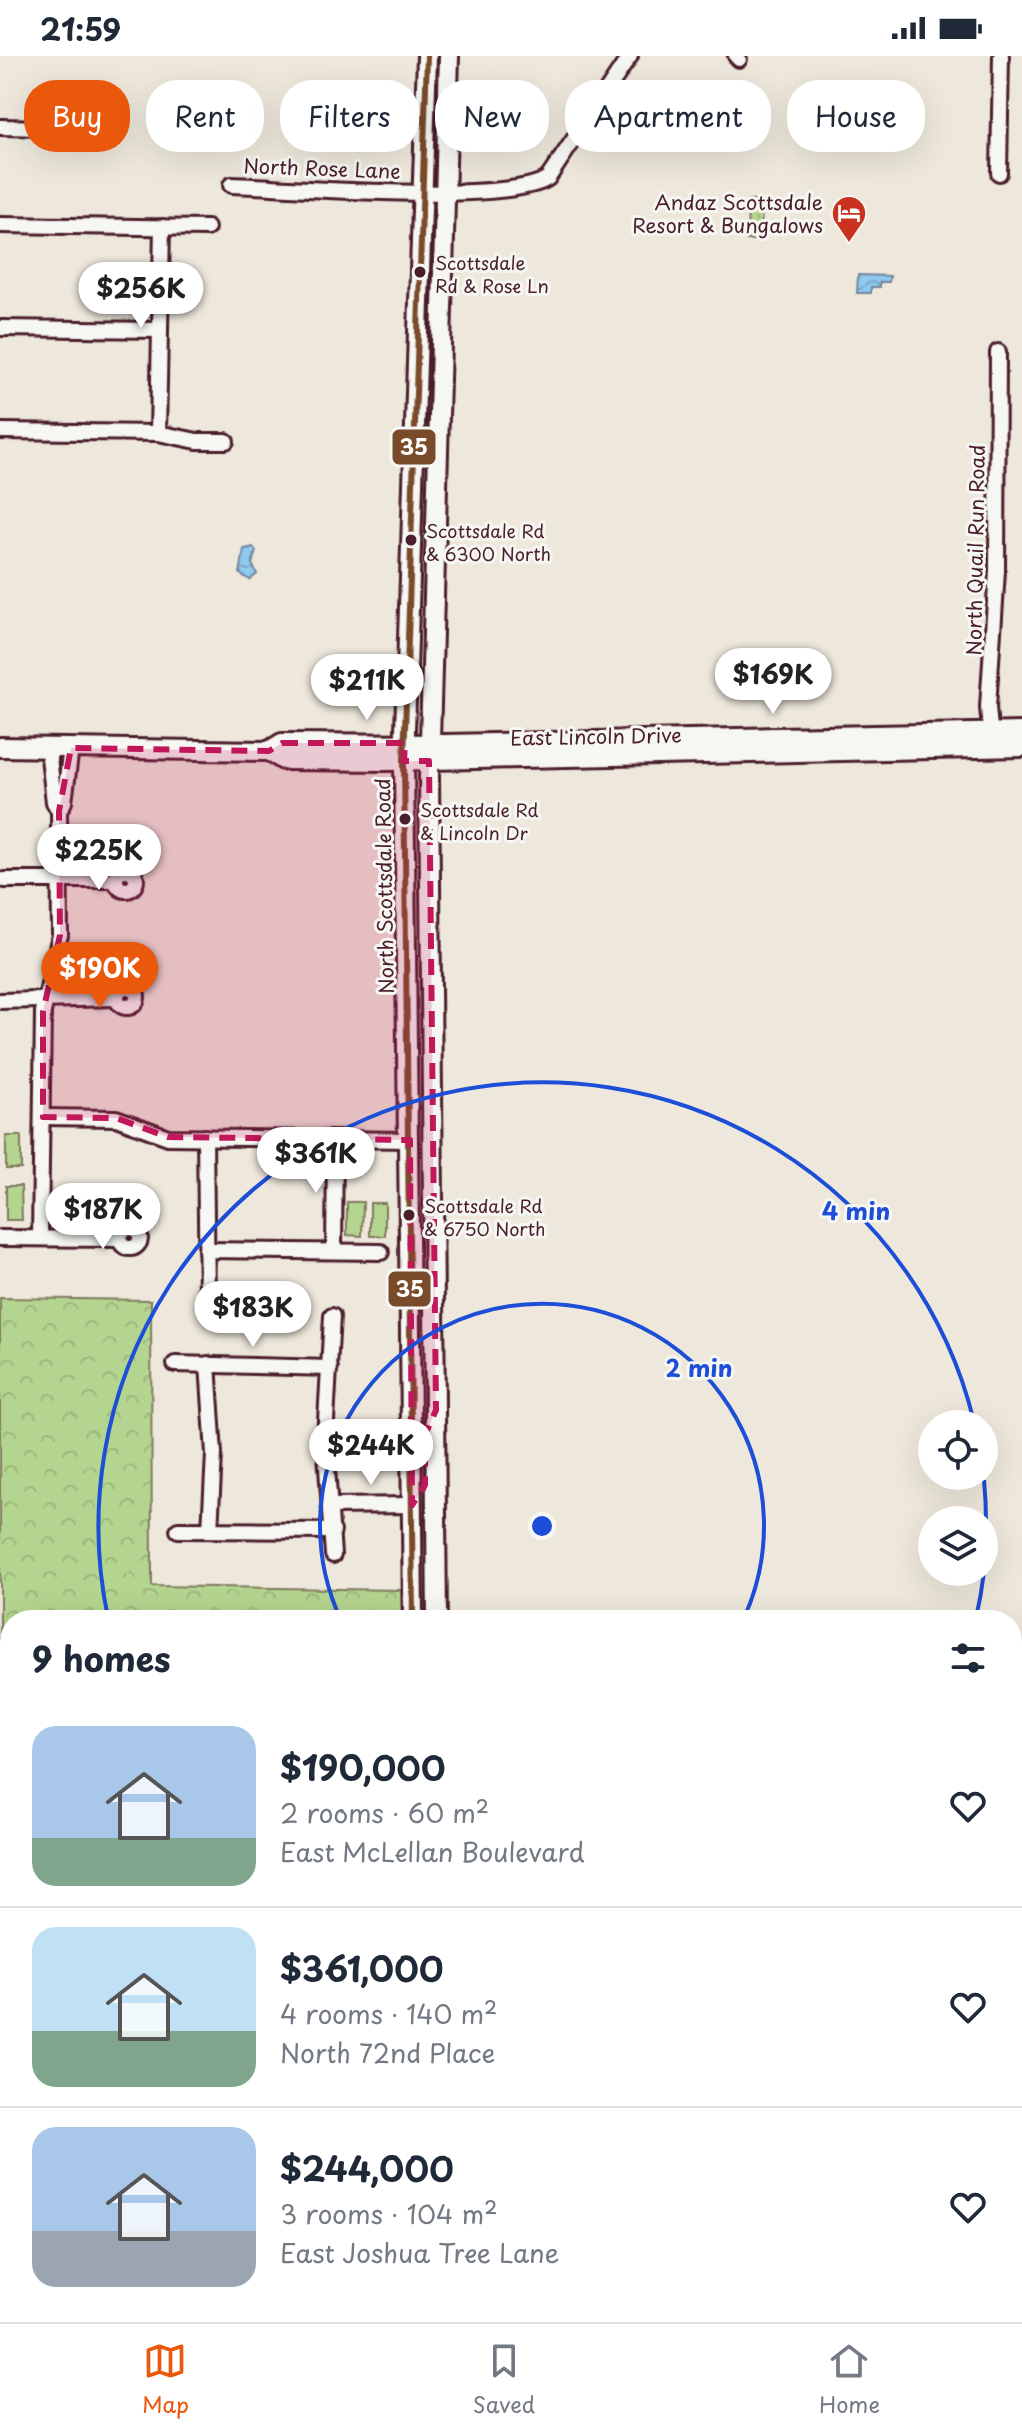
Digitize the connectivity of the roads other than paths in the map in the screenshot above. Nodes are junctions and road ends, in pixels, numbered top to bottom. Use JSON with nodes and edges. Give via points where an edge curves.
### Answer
{"nodes":[{"id":1,"x":427,"y":56,"type":"edge"},
{"id":2,"x":449,"y":56,"type":"edge"},
{"id":3,"x":630,"y":56,"type":"edge"},
{"id":4,"x":1001,"y":56,"type":"edge"},
{"id":5,"x":0,"y":127,"type":"edge"},
{"id":6,"x":24,"y":128,"type":"edge"},
{"id":7,"x":999,"y":173,"type":"dead end"},
{"id":8,"x":231,"y":185,"type":"dead end"},
{"id":9,"x":422,"y":191,"type":"junction"},
{"id":10,"x":445,"y":191,"type":"junction"},
{"id":11,"x":0,"y":225,"type":"edge"},
{"id":12,"x":162,"y":227,"type":"junction"},
{"id":13,"x":207,"y":228,"type":"dead end"},
{"id":14,"x":0,"y":328,"type":"edge"},
{"id":15,"x":160,"y":330,"type":"junction"},
{"id":16,"x":998,"y":352,"type":"dead end"},
{"id":17,"x":0,"y":431,"type":"edge"},
{"id":18,"x":158,"y":433,"type":"junction"},
{"id":19,"x":226,"y":441,"type":"dead end"},
{"id":20,"x":1022,"y":732,"type":"edge"},
{"id":21,"x":991,"y":740,"type":"junction"},
{"id":22,"x":0,"y":747,"type":"edge"},
{"id":23,"x":1022,"y":747,"type":"edge"},
{"id":24,"x":48,"y":748,"type":"junction"},
{"id":25,"x":71,"y":748,"type":"junction"},
{"id":26,"x":405,"y":752,"type":"junction"},
{"id":27,"x":429,"y":752,"type":"junction"},
{"id":28,"x":59,"y":811,"type":"junction"},
{"id":29,"x":1,"y":880,"type":"edge"},
{"id":30,"x":59,"y":880,"type":"junction"},
{"id":31,"x":115,"y":880,"type":"dead end"},
{"id":32,"x":408,"y":981,"type":"junction"},
{"id":33,"x":430,"y":981,"type":"junction"},
{"id":34,"x":116,"y":998,"type":"dead end"},
{"id":35,"x":44,"y":999,"type":"junction"},
{"id":36,"x":0,"y":1001,"type":"edge"},
{"id":37,"x":433,"y":1078,"type":"junction"},
{"id":38,"x":43,"y":1117,"type":"junction"},
{"id":39,"x":205,"y":1137,"type":"junction"},
{"id":40,"x":335,"y":1139,"type":"junction"},
{"id":41,"x":410,"y":1140,"type":"junction"},
{"id":42,"x":40,"y":1237,"type":"junction"},
{"id":43,"x":0,"y":1238,"type":"edge"},
{"id":44,"x":119,"y":1239,"type":"dead end"},
{"id":45,"x":433,"y":1240,"type":"junction"},
{"id":46,"x":206,"y":1250,"type":"junction"},
{"id":47,"x":334,"y":1251,"type":"junction"},
{"id":48,"x":381,"y":1252,"type":"dead end"},
{"id":49,"x":207,"y":1298,"type":"dead end"},
{"id":50,"x":332,"y":1316,"type":"dead end"},
{"id":51,"x":175,"y":1364,"type":"dead end"},
{"id":52,"x":208,"y":1364,"type":"junction"},
{"id":53,"x":330,"y":1368,"type":"junction"},
{"id":54,"x":436,"y":1410,"type":"junction"},
{"id":55,"x":412,"y":1505,"type":"junction"},
{"id":56,"x":331,"y":1506,"type":"junction"},
{"id":57,"x":178,"y":1530,"type":"dead end"},
{"id":58,"x":210,"y":1530,"type":"junction"},
{"id":59,"x":333,"y":1531,"type":"junction"},
{"id":60,"x":333,"y":1555,"type":"dead end"},
{"id":61,"x":413,"y":1610,"type":"edge"},
{"id":62,"x":435,"y":1610,"type":"edge"},
{"id":63,"x":437,"y":1610,"type":"edge"}],
"edges":[{"from":1,"to":9,"type":"main road","name":"North Scottsdale Road"},
{"from":2,"to":10,"type":"main road"},
{"from":3,"to":10,"type":"street","name":"North Rose Lane","via":[[548,178],[510,191]]},
{"from":4,"to":7,"type":"street"},
{"from":5,"to":6,"type":"street"},
{"from":8,"to":9,"type":"street","name":"North Rose Lane"},
{"from":9,"to":10,"type":"street","name":"North Rose Lane"},
{"from":9,"to":26,"type":"main road","name":"North Scottsdale Road"},
{"from":10,"to":27,"type":"main road"},
{"from":11,"to":12,"type":"street"},
{"from":12,"to":13,"type":"street"},
{"from":12,"to":15,"type":"street"},
{"from":14,"to":15,"type":"street"},
{"from":15,"to":18,"type":"street"},
{"from":16,"to":21,"type":"street","name":"North Quail Run Road"},
{"from":17,"to":18,"type":"street"},
{"from":18,"to":19,"type":"street"},
{"from":20,"to":21,"type":"main road","name":"East Lincoln Drive"},
{"from":21,"to":23,"type":"main road","name":"East Lincoln Drive"},
{"from":21,"to":27,"type":"main road","name":"East Lincoln Drive"},
{"from":22,"to":24,"type":"main road","name":"East Lincoln Drive"},
{"from":24,"to":25,"type":"main road","name":"East Lincoln Drive"},
{"from":24,"to":28,"type":"street"},
{"from":25,"to":26,"type":"main road","name":"East Lincoln Drive","via":[[269,751],[283,760]]},
{"from":25,"to":28,"type":"street"},
{"from":26,"to":27,"type":"main road","name":"East Lincoln Drive"},
{"from":26,"to":32,"type":"main road","name":"North Scottsdale Road"},
{"from":27,"to":33,"type":"main road"},
{"from":28,"to":30,"type":"street"},
{"from":29,"to":30,"type":"street"},
{"from":30,"to":31,"type":"street"},
{"from":30,"to":35,"type":"street","via":[[60,935]]},
{"from":32,"to":33,"type":"main road"},
{"from":32,"to":41,"type":"main road","name":"North Scottsdale Road"},
{"from":33,"to":37,"type":"main road"},
{"from":34,"to":35,"type":"street"},
{"from":35,"to":36,"type":"street"},
{"from":35,"to":38,"type":"street"},
{"from":37,"to":41,"type":"main road","via":[[421,1125]]},
{"from":37,"to":45,"type":"main road"},
{"from":38,"to":39,"type":"street","via":[[103,1117],[162,1136]]},
{"from":38,"to":42,"type":"street"},
{"from":39,"to":40,"type":"street"},
{"from":39,"to":46,"type":"street"},
{"from":40,"to":41,"type":"street"},
{"from":40,"to":47,"type":"street"},
{"from":41,"to":45,"type":"main road","via":[[422,1157],[424,1209]]},
{"from":41,"to":55,"type":"main road","name":"North Scottsdale Road"},
{"from":42,"to":43,"type":"street"},
{"from":42,"to":44,"type":"street"},
{"from":45,"to":54,"type":"main road"},
{"from":46,"to":47,"type":"street"},
{"from":46,"to":49,"type":"street"},
{"from":47,"to":48,"type":"street"},
{"from":50,"to":53,"type":"street"},
{"from":51,"to":52,"type":"street"},
{"from":52,"to":53,"type":"street"},
{"from":52,"to":58,"type":"street","via":[[214,1454]]},
{"from":53,"to":56,"type":"street","via":[[325,1438]]},
{"from":54,"to":55,"type":"main road","via":[[425,1435],[425,1485]]},
{"from":54,"to":63,"type":"main road"},
{"from":55,"to":56,"type":"street"},
{"from":55,"to":61,"type":"main road","name":"North Scottsdale Road"},
{"from":55,"to":62,"type":"main road","via":[[427,1524],[427,1579]]},
{"from":56,"to":59,"type":"street"},
{"from":57,"to":58,"type":"street"},
{"from":58,"to":59,"type":"street"},
{"from":59,"to":60,"type":"street"}]}
